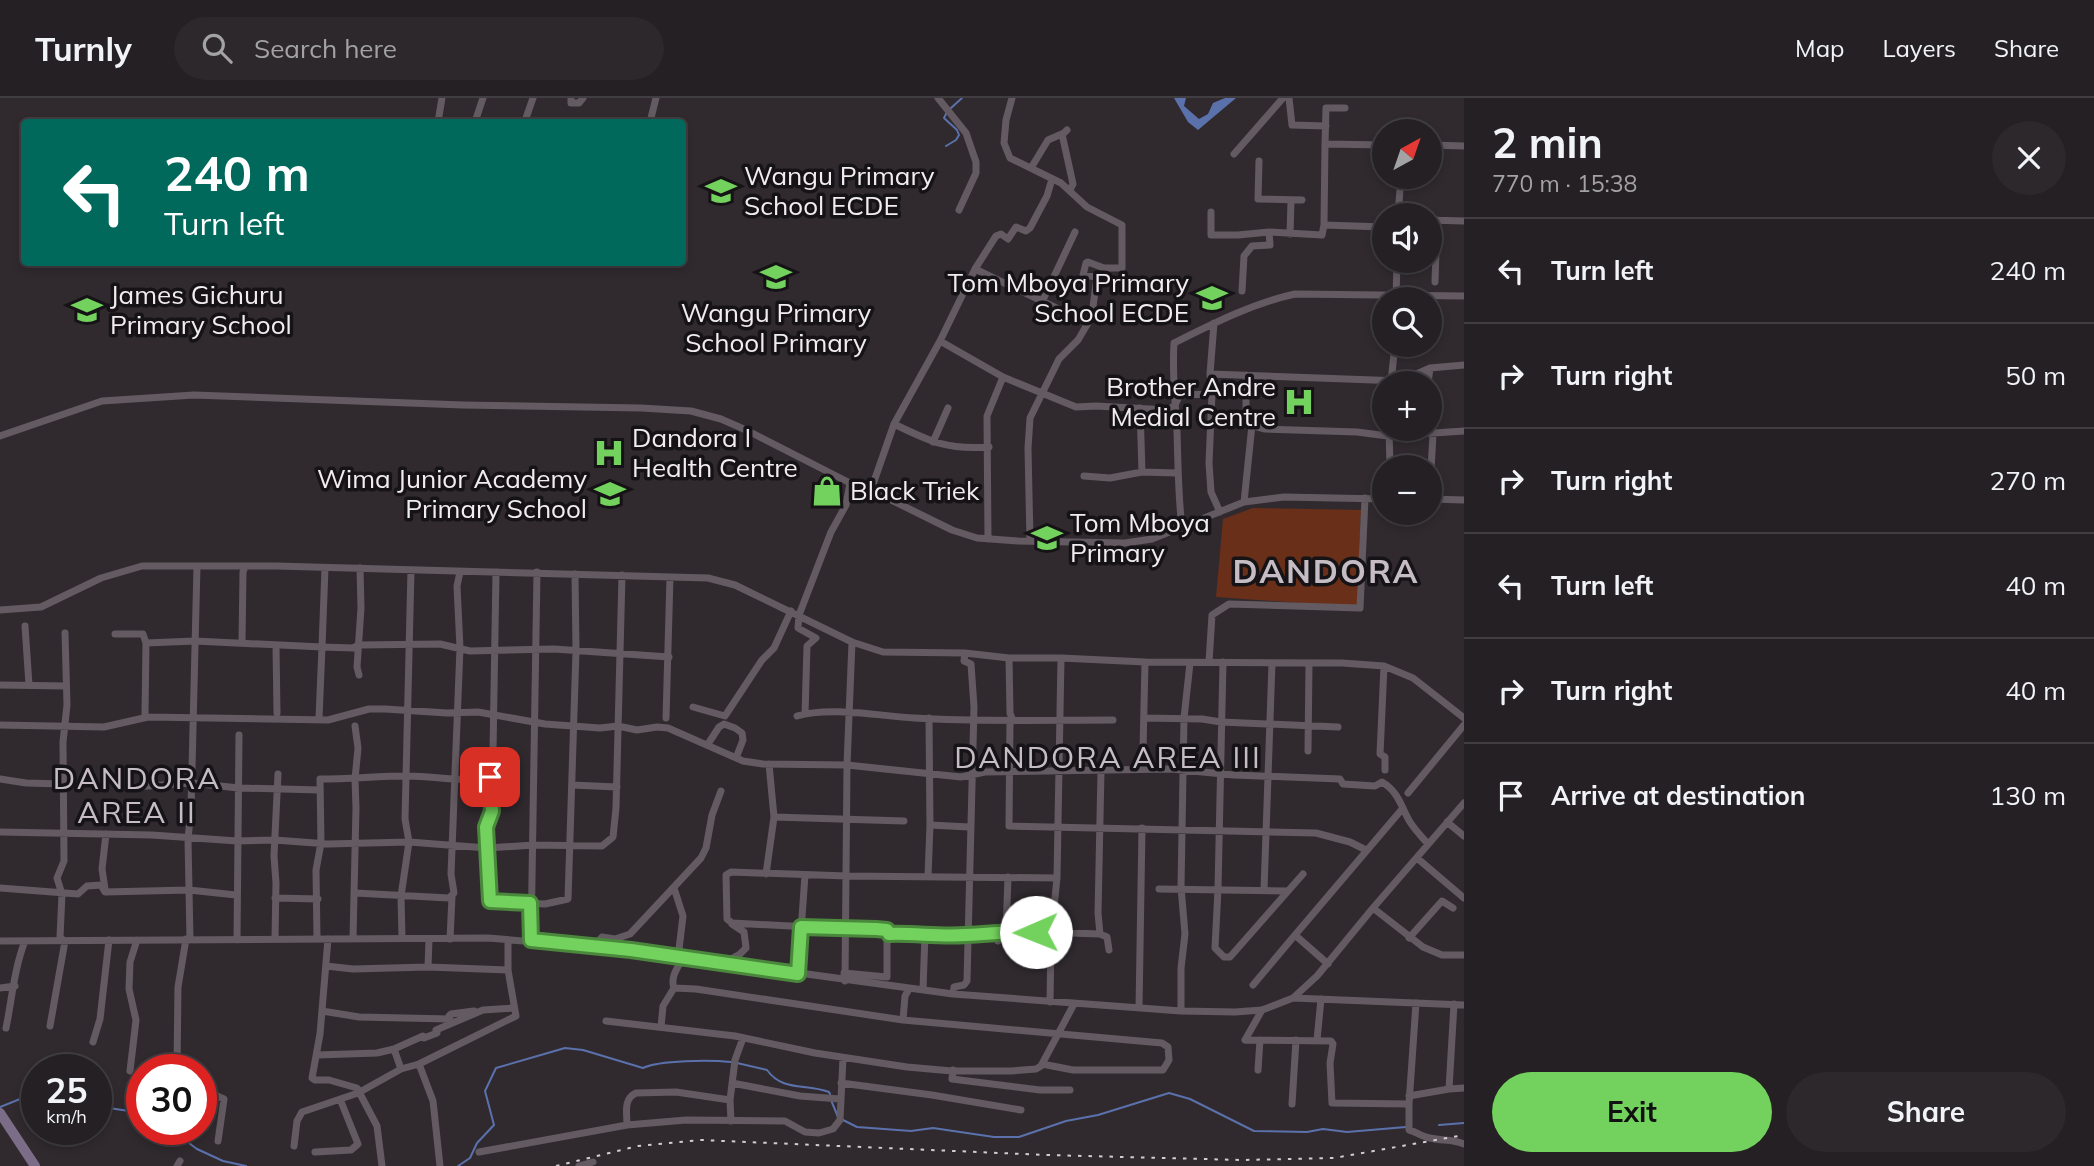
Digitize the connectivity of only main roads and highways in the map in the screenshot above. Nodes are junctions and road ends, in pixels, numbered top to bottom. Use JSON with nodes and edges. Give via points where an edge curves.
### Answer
{"nodes":[{"id":1,"x":0,"y":1113,"type":"edge"},
{"id":2,"x":35,"y":1166,"type":"edge"}],
"edges":[{"from":1,"to":2,"type":"main road"}]}
